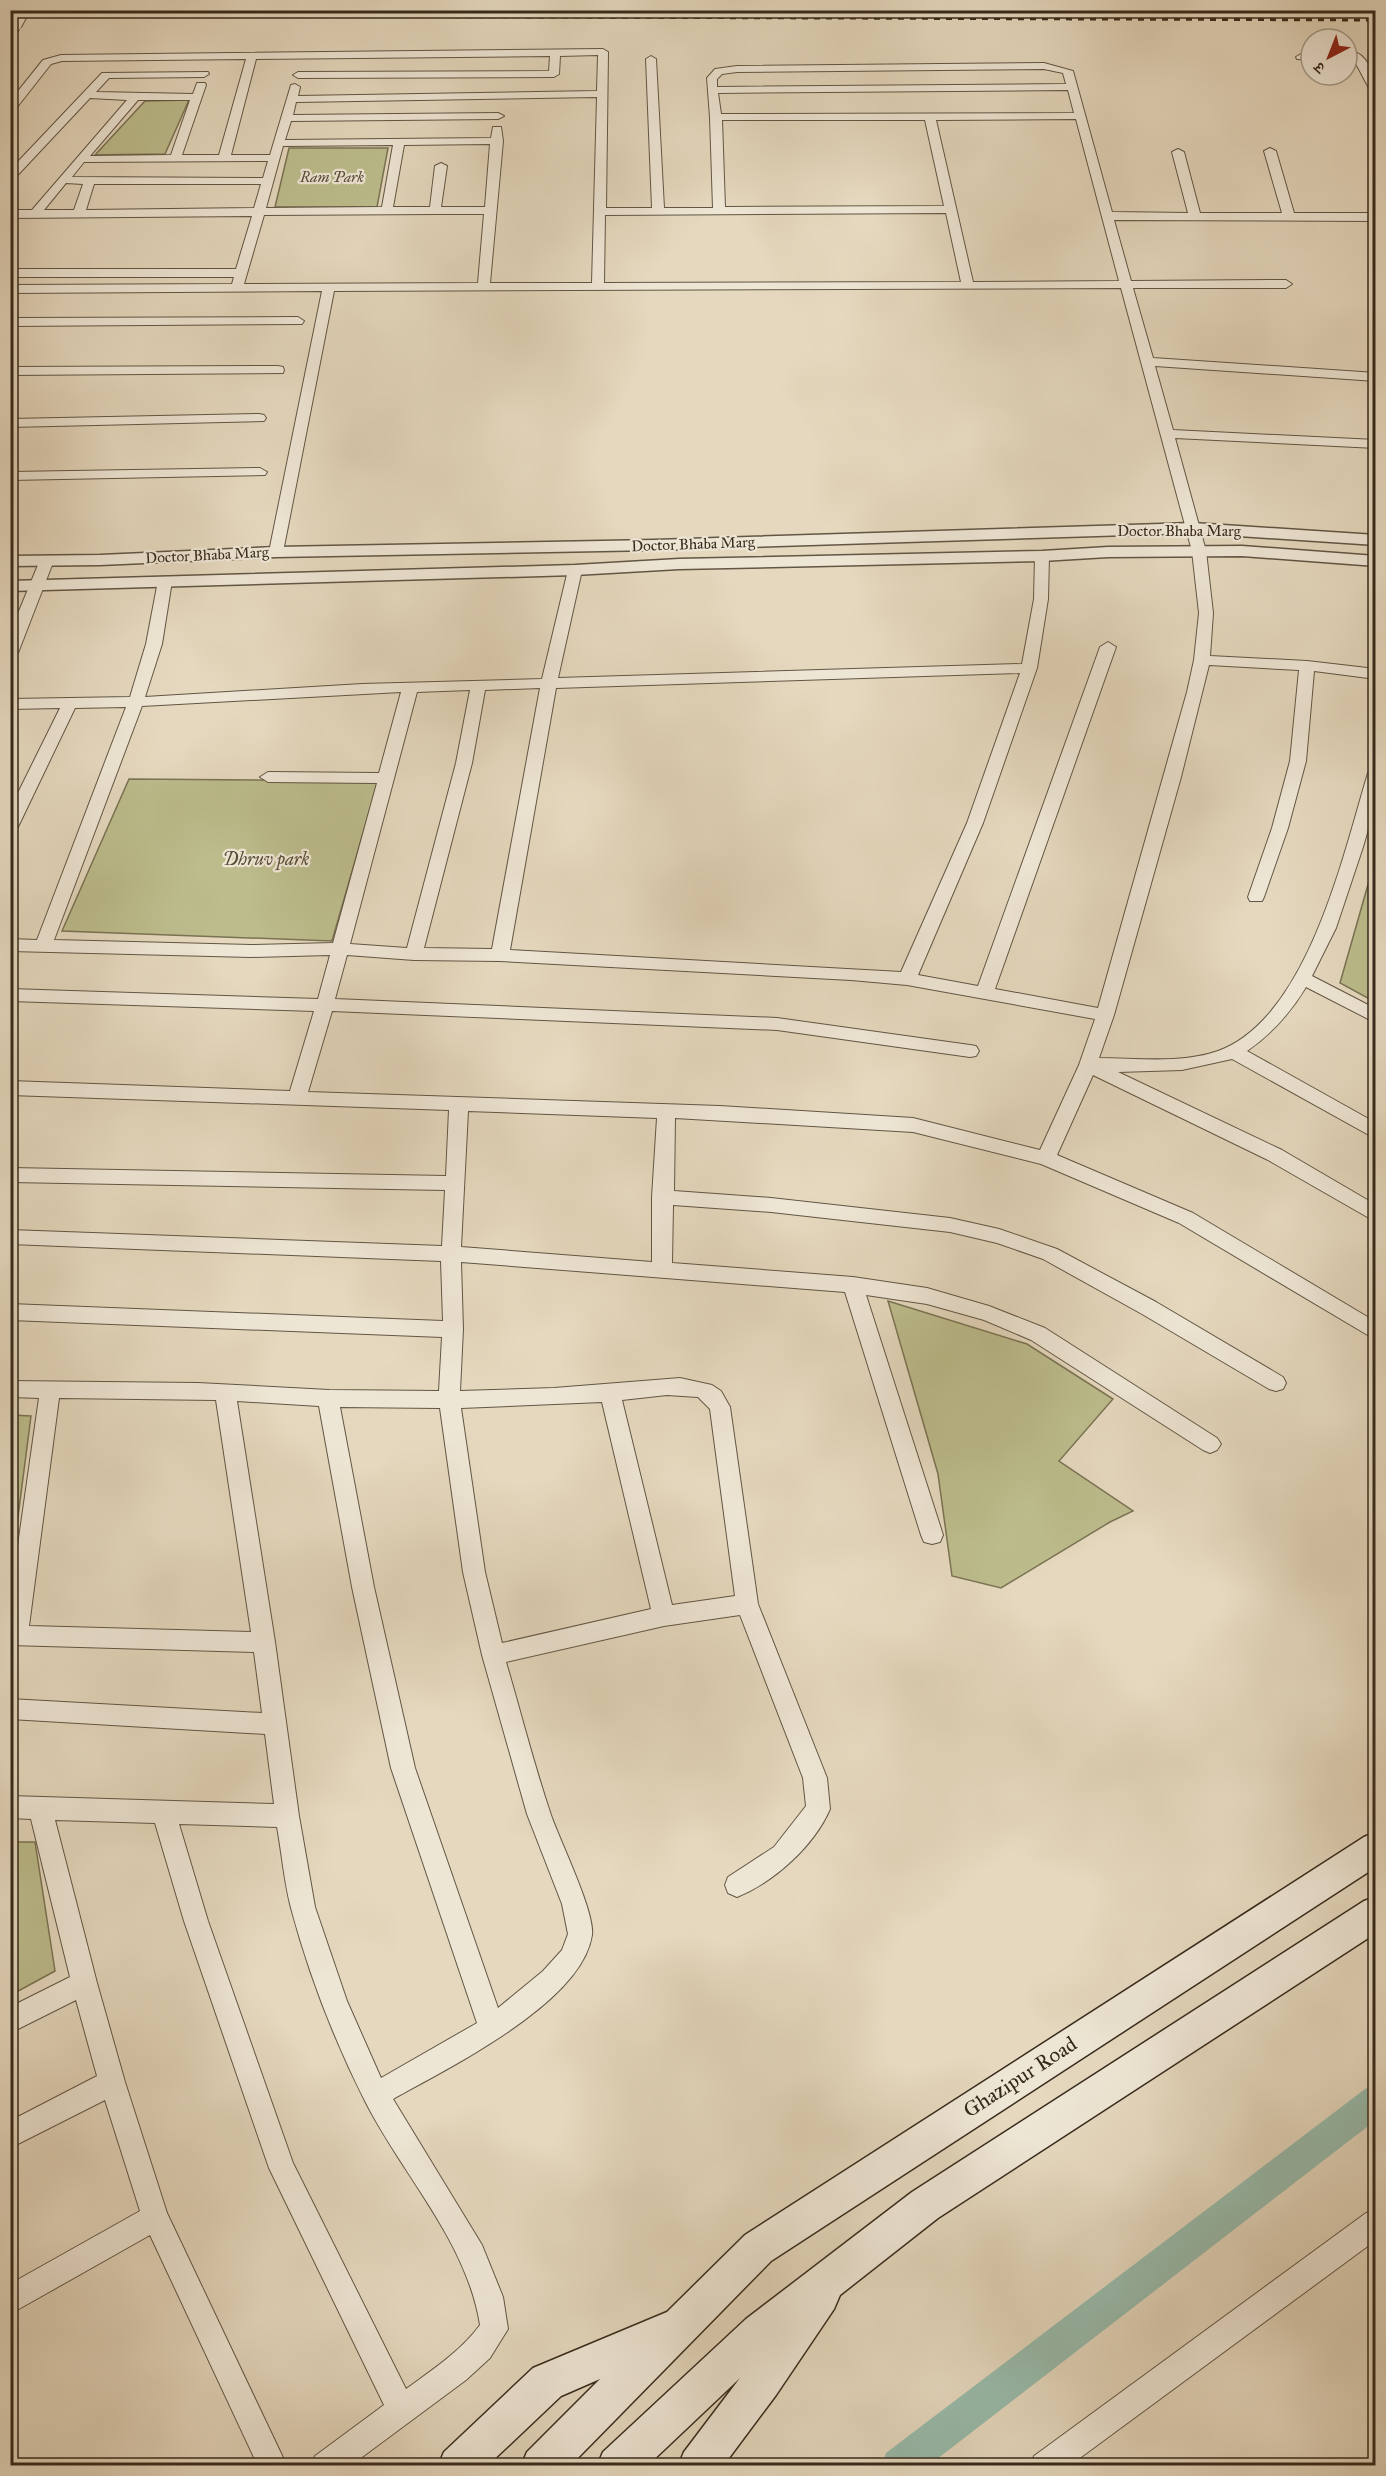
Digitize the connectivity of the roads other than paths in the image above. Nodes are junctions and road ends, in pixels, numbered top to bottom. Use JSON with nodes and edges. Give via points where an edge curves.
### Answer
{"nodes":[{"id":1,"x":24,"y":10,"type":"edge"},
{"id":2,"x":10,"y":37,"type":"edge"},
{"id":3,"x":555,"y":53,"type":"junction"},
{"id":4,"x":252,"y":56,"type":"junction"},
{"id":5,"x":304,"y":56,"type":"junction"},
{"id":6,"x":210,"y":57,"type":"junction"},
{"id":7,"x":651,"y":59,"type":"dead end"},
{"id":8,"x":1359,"y":61,"type":"edge"},
{"id":9,"x":204,"y":74,"type":"junction"},
{"id":10,"x":298,"y":75,"type":"junction"},
{"id":11,"x":1073,"y":87,"type":"junction"},
{"id":12,"x":712,"y":90,"type":"junction"},
{"id":13,"x":1376,"y":92,"type":"edge"},
{"id":14,"x":602,"y":94,"type":"junction"},
{"id":15,"x":88,"y":95,"type":"junction"},
{"id":16,"x":501,"y":96,"type":"junction"},
{"id":17,"x":135,"y":97,"type":"junction"},
{"id":18,"x":196,"y":97,"type":"junction"},
{"id":19,"x":291,"y":99,"type":"junction"},
{"id":20,"x":10,"y":109,"type":"edge"},
{"id":21,"x":498,"y":116,"type":"junction"},
{"id":22,"x":930,"y":116,"type":"junction"},
{"id":23,"x":1081,"y":116,"type":"junction"},
{"id":24,"x":716,"y":117,"type":"junction"},
{"id":25,"x":286,"y":118,"type":"junction"},
{"id":26,"x":497,"y":141,"type":"junction"},
{"id":27,"x":279,"y":142,"type":"junction"},
{"id":28,"x":399,"y":142,"type":"junction"},
{"id":29,"x":1270,"y":151,"type":"dead end"},
{"id":30,"x":1178,"y":152,"type":"dead end"},
{"id":31,"x":224,"y":158,"type":"junction"},
{"id":32,"x":274,"y":158,"type":"junction"},
{"id":33,"x":80,"y":159,"type":"junction"},
{"id":34,"x":175,"y":159,"type":"junction"},
{"id":35,"x":441,"y":166,"type":"dead end"},
{"id":36,"x":10,"y":177,"type":"edge"},
{"id":37,"x":90,"y":179,"type":"junction"},
{"id":38,"x":63,"y":180,"type":"junction"},
{"id":39,"x":267,"y":181,"type":"junction"},
{"id":40,"x":951,"y":209,"type":"junction"},
{"id":41,"x":491,"y":210,"type":"junction"},
{"id":42,"x":387,"y":211,"type":"junction"},
{"id":43,"x":435,"y":211,"type":"junction"},
{"id":44,"x":719,"y":211,"type":"junction"},
{"id":45,"x":258,"y":212,"type":"junction"},
{"id":46,"x":600,"y":212,"type":"junction"},
{"id":47,"x":658,"y":212,"type":"junction"},
{"id":48,"x":36,"y":213,"type":"junction"},
{"id":49,"x":79,"y":213,"type":"junction"},
{"id":50,"x":10,"y":214,"type":"edge"},
{"id":51,"x":1108,"y":216,"type":"junction"},
{"id":52,"x":1195,"y":216,"type":"junction"},
{"id":53,"x":1289,"y":216,"type":"junction"},
{"id":54,"x":1376,"y":217,"type":"edge"},
{"id":55,"x":10,"y":273,"type":"edge"},
{"id":56,"x":241,"y":273,"type":"junction"},
{"id":57,"x":1286,"y":284,"type":"dead end"},
{"id":58,"x":968,"y":285,"type":"junction"},
{"id":59,"x":1126,"y":285,"type":"junction"},
{"id":60,"x":484,"y":287,"type":"junction"},
{"id":61,"x":598,"y":287,"type":"junction"},
{"id":62,"x":237,"y":288,"type":"junction"},
{"id":63,"x":329,"y":288,"type":"junction"},
{"id":64,"x":11,"y":290,"type":"edge"},
{"id":65,"x":298,"y":321,"type":"dead end"},
{"id":66,"x":10,"y":322,"type":"edge"},
{"id":67,"x":1148,"y":362,"type":"junction"},
{"id":68,"x":278,"y":370,"type":"dead end"},
{"id":69,"x":10,"y":371,"type":"edge"},
{"id":70,"x":1376,"y":377,"type":"edge"},
{"id":71,"x":259,"y":418,"type":"dead end"},
{"id":72,"x":10,"y":423,"type":"edge"},
{"id":73,"x":1167,"y":434,"type":"junction"},
{"id":74,"x":1376,"y":444,"type":"edge"},
{"id":75,"x":260,"y":472,"type":"dead end"},
{"id":76,"x":10,"y":476,"type":"edge"},
{"id":77,"x":1192,"y":528,"type":"junction"},
{"id":78,"x":1376,"y":540,"type":"edge"},
{"id":79,"x":1199,"y":551,"type":"junction"},
{"id":80,"x":276,"y":552,"type":"junction"},
{"id":81,"x":1041,"y":556,"type":"junction"},
{"id":82,"x":47,"y":560,"type":"junction"},
{"id":83,"x":10,"y":561,"type":"edge"},
{"id":84,"x":1376,"y":561,"type":"edge"},
{"id":85,"x":575,"y":570,"type":"junction"},
{"id":86,"x":165,"y":581,"type":"junction"},
{"id":87,"x":37,"y":585,"type":"junction"},
{"id":88,"x":10,"y":586,"type":"edge"},
{"id":89,"x":1108,"y":647,"type":"dead end"},
{"id":90,"x":10,"y":653,"type":"edge"},
{"id":91,"x":1203,"y":660,"type":"junction"},
{"id":92,"x":1307,"y":666,"type":"junction"},
{"id":93,"x":1029,"y":669,"type":"junction"},
{"id":94,"x":1376,"y":674,"type":"edge"},
{"id":95,"x":549,"y":683,"type":"junction"},
{"id":96,"x":478,"y":686,"type":"junction"},
{"id":97,"x":410,"y":689,"type":"junction"},
{"id":98,"x":136,"y":702,"type":"junction"},
{"id":99,"x":70,"y":703,"type":"junction"},
{"id":100,"x":10,"y":704,"type":"edge"},
{"id":101,"x":1376,"y":773,"type":"edge"},
{"id":102,"x":268,"y":777,"type":"dead end"},
{"id":103,"x":385,"y":778,"type":"junction"},
{"id":104,"x":10,"y":826,"type":"edge"},
{"id":105,"x":1256,"y":897,"type":"dead end"},
{"id":106,"x":10,"y":945,"type":"edge"},
{"id":107,"x":44,"y":945,"type":"junction"},
{"id":108,"x":339,"y":949,"type":"junction"},
{"id":109,"x":414,"y":954,"type":"junction"},
{"id":110,"x":500,"y":955,"type":"junction"},
{"id":111,"x":1304,"y":979,"type":"junction"},
{"id":112,"x":907,"y":980,"type":"junction"},
{"id":113,"x":986,"y":992,"type":"junction"},
{"id":114,"x":10,"y":995,"type":"edge"},
{"id":115,"x":325,"y":1005,"type":"junction"},
{"id":116,"x":1105,"y":1014,"type":"junction"},
{"id":117,"x":1376,"y":1017,"type":"edge"},
{"id":118,"x":970,"y":1051,"type":"dead end"},
{"id":119,"x":1233,"y":1052,"type":"junction"},
{"id":120,"x":1088,"y":1065,"type":"junction"},
{"id":121,"x":10,"y":1088,"type":"edge"},
{"id":122,"x":297,"y":1098,"type":"junction"},
{"id":123,"x":459,"y":1103,"type":"junction"},
{"id":124,"x":666,"y":1111,"type":"junction"},
{"id":125,"x":1376,"y":1132,"type":"edge"},
{"id":126,"x":1046,"y":1158,"type":"junction"},
{"id":127,"x":10,"y":1175,"type":"edge"},
{"id":128,"x":453,"y":1183,"type":"junction"},
{"id":129,"x":662,"y":1197,"type":"junction"},
{"id":130,"x":1376,"y":1215,"type":"edge"},
{"id":131,"x":10,"y":1237,"type":"edge"},
{"id":132,"x":450,"y":1254,"type":"junction"},
{"id":133,"x":662,"y":1270,"type":"junction"},
{"id":134,"x":853,"y":1285,"type":"junction"},
{"id":135,"x":10,"y":1312,"type":"edge"},
{"id":136,"x":453,"y":1329,"type":"junction"},
{"id":137,"x":1376,"y":1332,"type":"edge"},
{"id":138,"x":1276,"y":1383,"type":"dead end"},
{"id":139,"x":10,"y":1389,"type":"edge"},
{"id":140,"x":50,"y":1389,"type":"junction"},
{"id":141,"x":225,"y":1392,"type":"junction"},
{"id":142,"x":610,"y":1393,"type":"junction"},
{"id":143,"x":328,"y":1398,"type":"junction"},
{"id":144,"x":449,"y":1399,"type":"junction"},
{"id":145,"x":1210,"y":1444,"type":"dead end"},
{"id":146,"x":933,"y":1535,"type":"dead end"},
{"id":147,"x":747,"y":1604,"type":"junction"},
{"id":148,"x":664,"y":1616,"type":"junction"},
{"id":149,"x":14,"y":1635,"type":"edge"},
{"id":150,"x":264,"y":1642,"type":"junction"},
{"id":151,"x":493,"y":1655,"type":"junction"},
{"id":152,"x":10,"y":1709,"type":"edge"},
{"id":153,"x":273,"y":1724,"type":"junction"},
{"id":154,"x":10,"y":1807,"type":"edge"},
{"id":155,"x":40,"y":1809,"type":"junction"},
{"id":156,"x":164,"y":1812,"type":"junction"},
{"id":157,"x":287,"y":1816,"type":"junction"},
{"id":158,"x":1376,"y":1848,"type":"edge"},
{"id":159,"x":737,"y":1885,"type":"dead end"},
{"id":160,"x":1376,"y":1913,"type":"edge"},
{"id":161,"x":84,"y":1983,"type":"junction"},
{"id":162,"x":10,"y":2021,"type":"edge"},
{"id":163,"x":492,"y":2029,"type":"junction"},
{"id":164,"x":112,"y":2082,"type":"junction"},
{"id":165,"x":376,"y":2095,"type":"junction"},
{"id":166,"x":10,"y":2135,"type":"edge"},
{"id":167,"x":155,"y":2217,"type":"junction"},
{"id":168,"x":1376,"y":2223,"type":"edge"},
{"id":169,"x":836,"y":2272,"type":"junction"},
{"id":170,"x":10,"y":2300,"type":"edge"},
{"id":171,"x":680,"y":2326,"type":"junction"},
{"id":172,"x":402,"y":2410,"type":"junction"},
{"id":173,"x":273,"y":2466,"type":"edge"},
{"id":174,"x":325,"y":2466,"type":"edge"},
{"id":175,"x":458,"y":2466,"type":"edge"},
{"id":176,"x":541,"y":2466,"type":"edge"},
{"id":177,"x":617,"y":2466,"type":"edge"},
{"id":178,"x":698,"y":2466,"type":"edge"},
{"id":179,"x":1044,"y":2466,"type":"edge"}],
"edges":[{"from":1,"to":2,"type":"street","bridge":true},
{"from":3,"to":5,"type":"street"},
{"from":3,"to":10,"type":"street","via":[[554,74]]},
{"from":3,"to":14,"type":"street","via":[[603,52]]},
{"from":4,"to":5,"type":"street"},
{"from":4,"to":6,"type":"street"},
{"from":4,"to":31,"type":"street"},
{"from":5,"to":10,"type":"street"},
{"from":6,"to":9,"type":"street"},
{"from":6,"to":20,"type":"street","via":[[55,59],[48,62]]},
{"from":7,"to":47,"type":"street"},
{"from":8,"to":13,"type":"street"},
{"from":9,"to":15,"type":"street","via":[[106,75]]},
{"from":9,"to":18,"type":"street"},
{"from":10,"to":19,"type":"street"},
{"from":11,"to":12,"type":"street"},
{"from":11,"to":12,"type":"street","via":[[1068,71],[1044,66],[737,69],[714,74]]},
{"from":11,"to":23,"type":"street"},
{"from":12,"to":24,"type":"street"},
{"from":14,"to":16,"type":"street"},
{"from":14,"to":46,"type":"street"},
{"from":15,"to":17,"type":"street"},
{"from":15,"to":36,"type":"street"},
{"from":16,"to":19,"type":"street"},
{"from":16,"to":21,"type":"street"},
{"from":17,"to":18,"type":"street"},
{"from":17,"to":33,"type":"street"},
{"from":18,"to":34,"type":"street"},
{"from":19,"to":25,"type":"street"},
{"from":21,"to":25,"type":"street"},
{"from":21,"to":26,"type":"street"},
{"from":22,"to":23,"type":"street"},
{"from":22,"to":24,"type":"street"},
{"from":22,"to":40,"type":"street"},
{"from":23,"to":51,"type":"street"},
{"from":24,"to":44,"type":"street"},
{"from":25,"to":27,"type":"street"},
{"from":26,"to":28,"type":"street"},
{"from":26,"to":41,"type":"street"},
{"from":27,"to":28,"type":"street"},
{"from":27,"to":32,"type":"street"},
{"from":28,"to":42,"type":"street"},
{"from":29,"to":53,"type":"street"},
{"from":30,"to":52,"type":"street"},
{"from":31,"to":32,"type":"street"},
{"from":31,"to":34,"type":"street"},
{"from":32,"to":39,"type":"street"},
{"from":33,"to":34,"type":"street"},
{"from":33,"to":38,"type":"street"},
{"from":35,"to":43,"type":"street"},
{"from":37,"to":38,"type":"street"},
{"from":37,"to":39,"type":"street"},
{"from":37,"to":49,"type":"street"},
{"from":38,"to":48,"type":"street"},
{"from":39,"to":45,"type":"street"},
{"from":40,"to":44,"type":"street"},
{"from":40,"to":58,"type":"street"},
{"from":41,"to":43,"type":"street"},
{"from":41,"to":60,"type":"street"},
{"from":42,"to":43,"type":"street"},
{"from":42,"to":45,"type":"street"},
{"from":44,"to":47,"type":"street"},
{"from":45,"to":49,"type":"street"},
{"from":45,"to":56,"type":"street"},
{"from":46,"to":47,"type":"street"},
{"from":46,"to":61,"type":"street"},
{"from":48,"to":49,"type":"street"},
{"from":48,"to":50,"type":"street"},
{"from":51,"to":52,"type":"street"},
{"from":51,"to":59,"type":"street"},
{"from":52,"to":53,"type":"street"},
{"from":53,"to":54,"type":"street"},
{"from":55,"to":56,"type":"street"},
{"from":56,"to":62,"type":"street"},
{"from":57,"to":59,"type":"street"},
{"from":58,"to":59,"type":"street"},
{"from":58,"to":61,"type":"street"},
{"from":59,"to":67,"type":"street"},
{"from":60,"to":61,"type":"street"},
{"from":60,"to":63,"type":"street"},
{"from":62,"to":63,"type":"street"},
{"from":62,"to":64,"type":"street"},
{"from":63,"to":80,"type":"street"},
{"from":65,"to":66,"type":"street"},
{"from":67,"to":70,"type":"street"},
{"from":67,"to":73,"type":"street"},
{"from":68,"to":69,"type":"street"},
{"from":71,"to":72,"type":"street"},
{"from":73,"to":74,"type":"street"},
{"from":73,"to":77,"type":"street"},
{"from":75,"to":76,"type":"street"},
{"from":77,"to":78,"type":"street","name":"Doctor Bhaba Marg"},
{"from":77,"to":79,"type":"street"},
{"from":77,"to":80,"type":"street","name":"Doctor Bhaba Marg","via":[[667,545]]},
{"from":79,"to":81,"type":"street","name":"Doctor Bhaba Marg"},
{"from":79,"to":84,"type":"street","name":"Doctor Bhaba Marg"},
{"from":79,"to":91,"type":"street","via":[[1206,613]]},
{"from":80,"to":82,"type":"street","name":"Doctor Bhaba Marg"},
{"from":81,"to":85,"type":"street","name":"Doctor Bhaba Marg"},
{"from":81,"to":93,"type":"street","via":[[1041,599]]},
{"from":82,"to":83,"type":"street","name":"Doctor Bhaba Marg"},
{"from":82,"to":87,"type":"street"},
{"from":85,"to":86,"type":"street","name":"Doctor Bhaba Marg"},
{"from":85,"to":95,"type":"street"},
{"from":86,"to":87,"type":"street","name":"Doctor Bhaba Marg"},
{"from":86,"to":98,"type":"street","via":[[154,644]]},
{"from":87,"to":88,"type":"street","name":"Doctor Bhaba Marg"},
{"from":87,"to":90,"type":"street"},
{"from":89,"to":113,"type":"street"},
{"from":91,"to":92,"type":"street"},
{"from":91,"to":116,"type":"street"},
{"from":92,"to":94,"type":"street"},
{"from":92,"to":105,"type":"street","via":[[1298,761],[1281,828]]},
{"from":93,"to":95,"type":"street"},
{"from":93,"to":112,"type":"street","via":[[975,823]]},
{"from":95,"to":96,"type":"street"},
{"from":95,"to":110,"type":"street"},
{"from":96,"to":97,"type":"street"},
{"from":96,"to":109,"type":"street","via":[[464,763]]},
{"from":97,"to":98,"type":"street"},
{"from":97,"to":103,"type":"street"},
{"from":98,"to":99,"type":"street"},
{"from":98,"to":107,"type":"street"},
{"from":99,"to":100,"type":"street"},
{"from":99,"to":104,"type":"street"},
{"from":101,"to":111,"type":"street","via":[[1330,924]]},
{"from":102,"to":103,"type":"street"},
{"from":103,"to":108,"type":"street"},
{"from":106,"to":107,"type":"street"},
{"from":107,"to":108,"type":"street","via":[[251,951]]},
{"from":108,"to":109,"type":"street"},
{"from":108,"to":115,"type":"street"},
{"from":109,"to":110,"type":"street"},
{"from":110,"to":112,"type":"street"},
{"from":111,"to":117,"type":"street"},
{"from":111,"to":119,"type":"street","via":[[1271,1023]]},
{"from":112,"to":113,"type":"street"},
{"from":113,"to":116,"type":"street"},
{"from":114,"to":115,"type":"street"},
{"from":115,"to":118,"type":"street","via":[[777,1024]]},
{"from":115,"to":122,"type":"street"},
{"from":116,"to":120,"type":"street"},
{"from":119,"to":120,"type":"street","via":[[1174,1064]]},
{"from":119,"to":125,"type":"street"},
{"from":120,"to":126,"type":"street"},
{"from":120,"to":130,"type":"street","via":[[1275,1155]]},
{"from":121,"to":122,"type":"street"},
{"from":122,"to":123,"type":"street"},
{"from":123,"to":124,"type":"street"},
{"from":123,"to":128,"type":"street"},
{"from":124,"to":126,"type":"street","via":[[913,1125]]},
{"from":124,"to":129,"type":"street"},
{"from":126,"to":137,"type":"street","via":[[1186,1218]]},
{"from":127,"to":128,"type":"street"},
{"from":128,"to":132,"type":"street"},
{"from":129,"to":133,"type":"street"},
{"from":129,"to":138,"type":"street","via":[[939,1224],[999,1236],[1050,1254]]},
{"from":131,"to":132,"type":"street"},
{"from":132,"to":133,"type":"street"},
{"from":132,"to":136,"type":"street"},
{"from":133,"to":134,"type":"street"},
{"from":134,"to":145,"type":"street","via":[[927,1296],[989,1314],[1038,1334]]},
{"from":134,"to":146,"type":"street"},
{"from":135,"to":136,"type":"street"},
{"from":136,"to":144,"type":"street"},
{"from":139,"to":140,"type":"street"},
{"from":140,"to":141,"type":"street"},
{"from":140,"to":149,"type":"street"},
{"from":141,"to":143,"type":"street"},
{"from":141,"to":150,"type":"street"},
{"from":142,"to":144,"type":"street"},
{"from":142,"to":147,"type":"street","via":[[683,1386],[716,1397]]},
{"from":142,"to":148,"type":"street"},
{"from":143,"to":144,"type":"street"},
{"from":143,"to":163,"type":"street","via":[[363,1587],[403,1768]]},
{"from":144,"to":151,"type":"street","via":[[474,1572]]},
{"from":147,"to":148,"type":"street"},
{"from":147,"to":159,"type":"street","via":[[815,1778],[818,1809],[783,1855]]},
{"from":148,"to":151,"type":"street"},
{"from":149,"to":150,"type":"street"},
{"from":150,"to":153,"type":"street"},
{"from":151,"to":163,"type":"street","via":[[539,1814],[574,1904],[580,1934],[572,1957],[552,1980]]},
{"from":152,"to":153,"type":"street"},
{"from":153,"to":157,"type":"street"},
{"from":154,"to":155,"type":"street"},
{"from":155,"to":156,"type":"street"},
{"from":155,"to":161,"type":"street"},
{"from":156,"to":157,"type":"street"},
{"from":156,"to":172,"type":"street","via":[[196,1921],[282,2168]]},
{"from":157,"to":165,"type":"street","via":[[303,1907],[322,1970]]},
{"from":158,"to":171,"type":"main road","name":"Ghazipur Road","via":[[758,2248]]},
{"from":160,"to":169,"type":"main road","via":[[925,2205]]},
{"from":161,"to":162,"type":"street"},
{"from":161,"to":164,"type":"street"},
{"from":163,"to":165,"type":"street"},
{"from":164,"to":166,"type":"street"},
{"from":164,"to":167,"type":"street"},
{"from":165,"to":172,"type":"street","via":[[472,2255],[489,2297],[494,2329],[456,2370]]},
{"from":167,"to":170,"type":"street"},
{"from":167,"to":173,"type":"street"},
{"from":168,"to":179,"type":"street"},
{"from":169,"to":177,"type":"main road","via":[[760,2333]]},
{"from":169,"to":178,"type":"main road"},
{"from":171,"to":175,"type":"main road","via":[[548,2382]]},
{"from":171,"to":176,"type":"main road","name":"Ghazipur Road"},
{"from":172,"to":174,"type":"street"}]}
